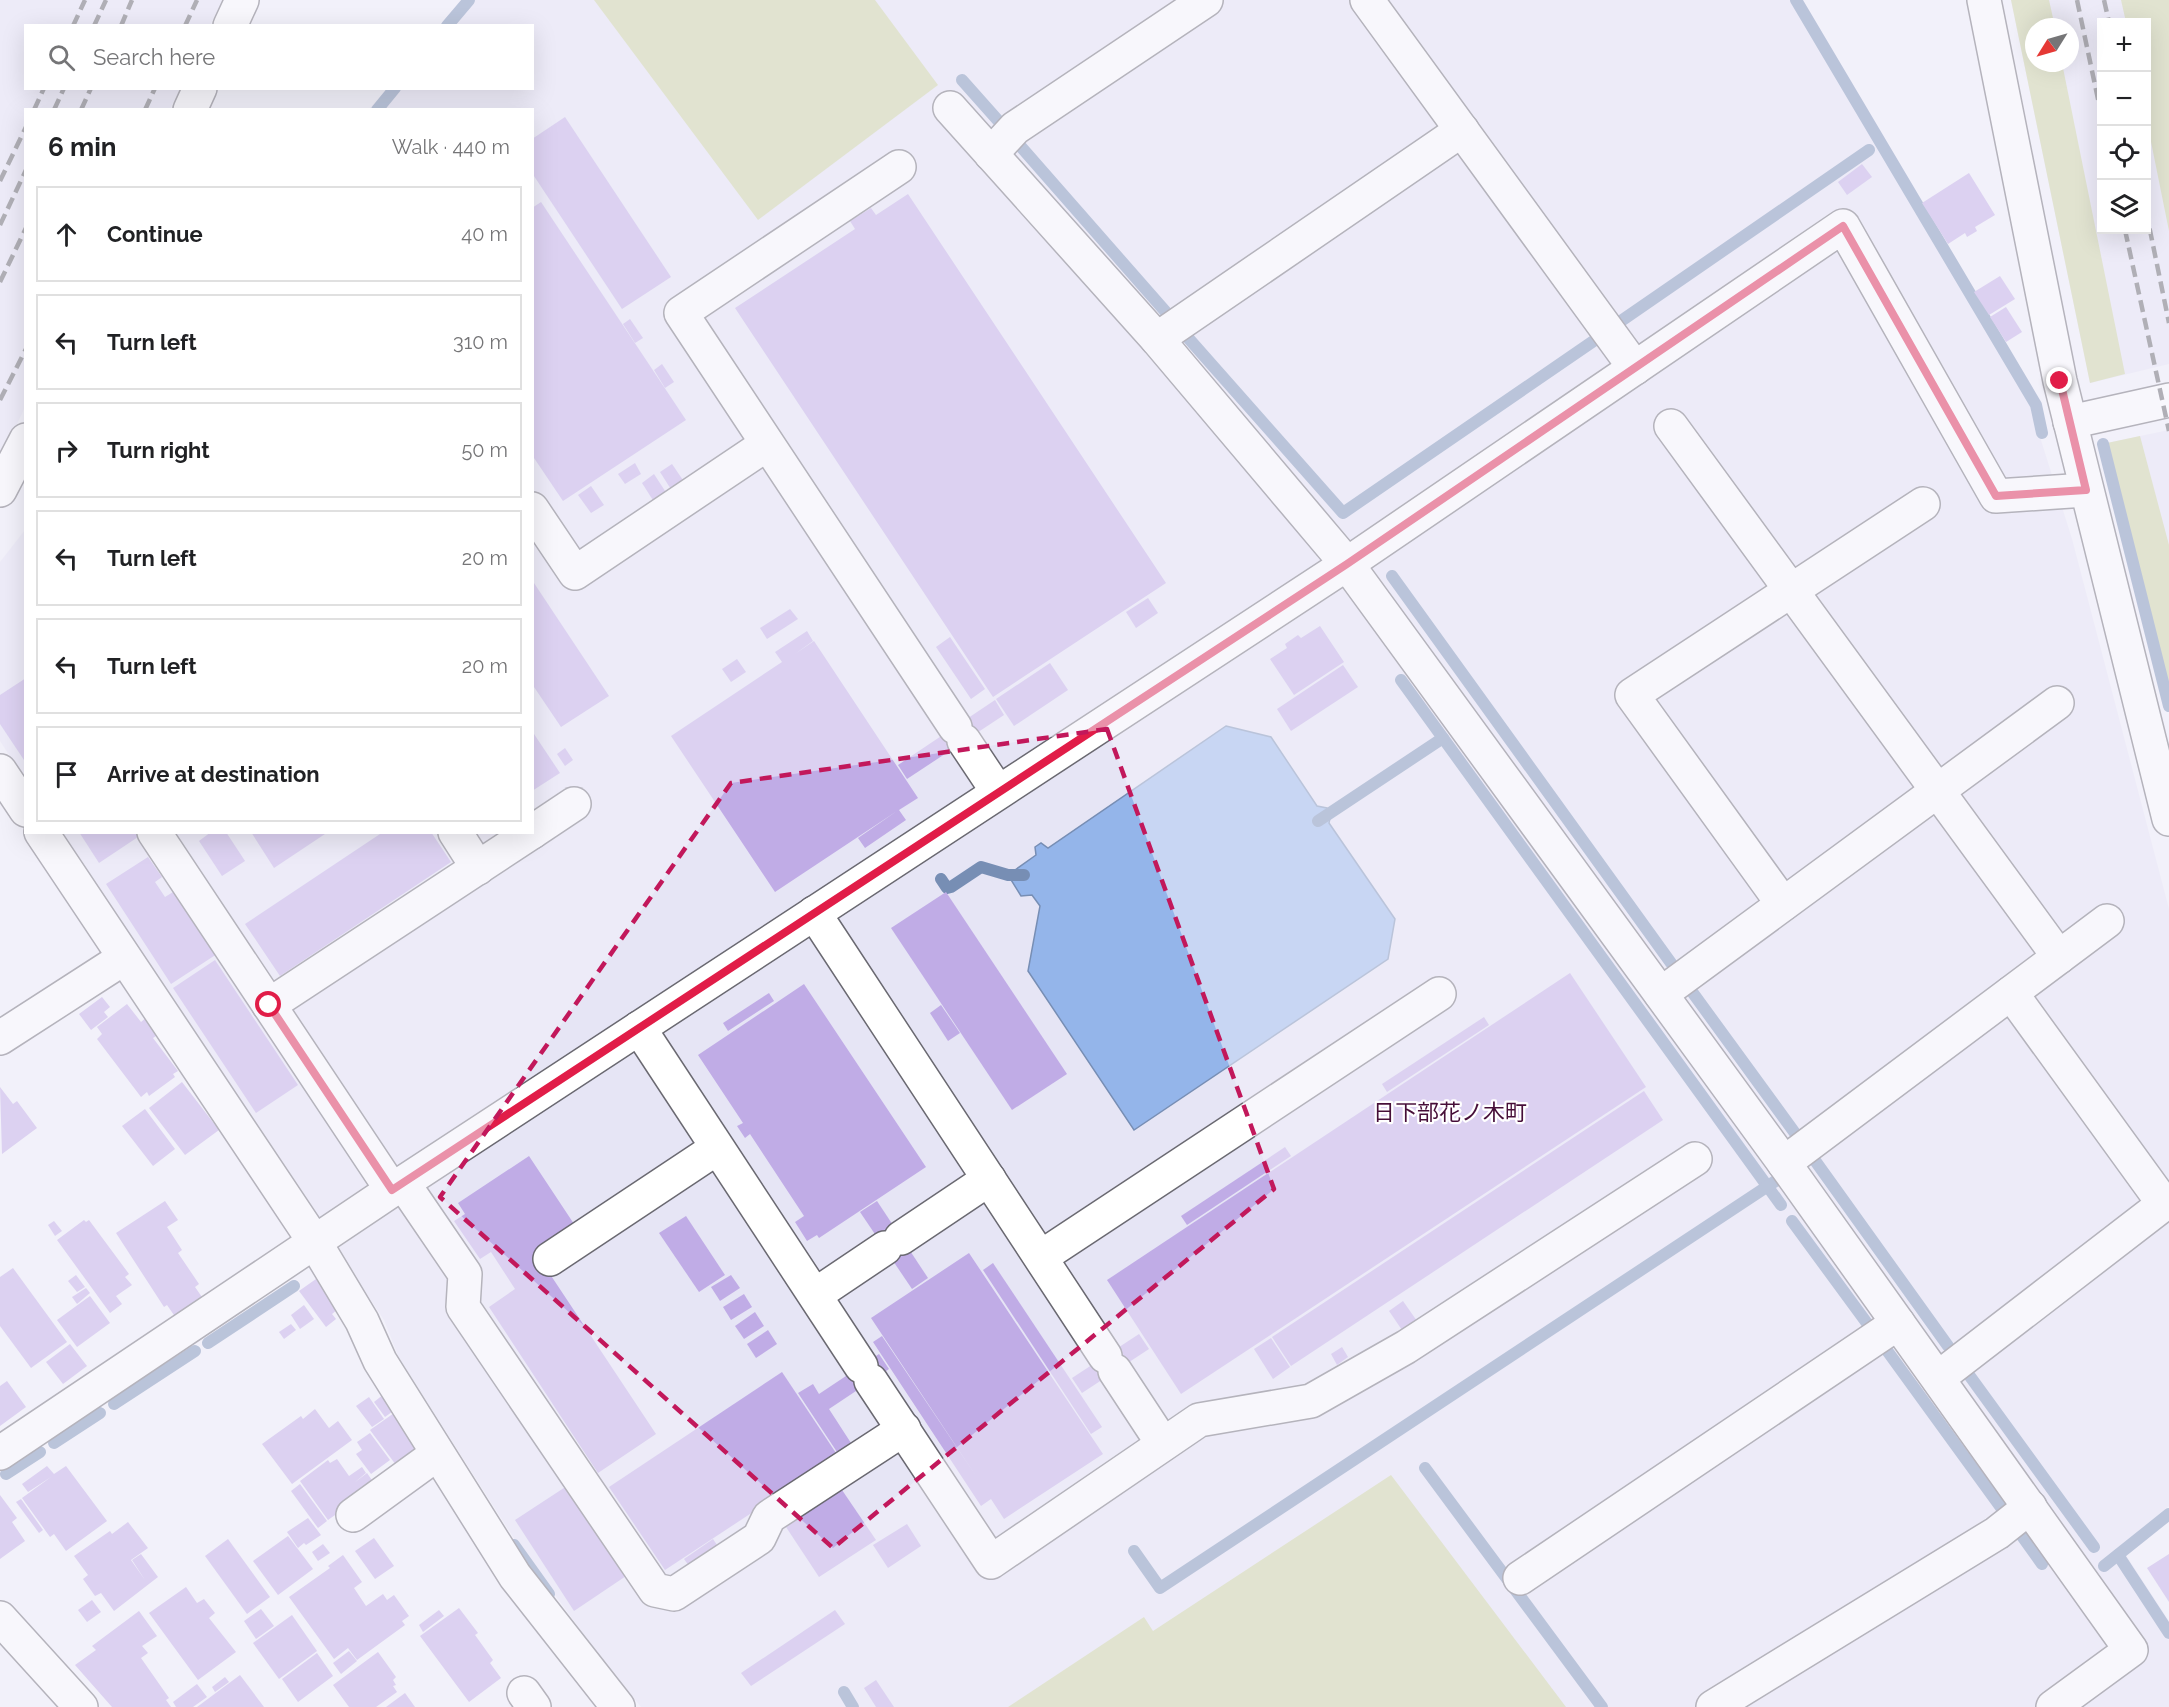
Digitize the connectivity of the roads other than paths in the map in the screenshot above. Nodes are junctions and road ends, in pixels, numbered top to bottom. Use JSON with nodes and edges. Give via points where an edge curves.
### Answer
{"nodes":[{"id":1,"x":242,"y":0,"type":"edge"},
{"id":2,"x":1206,"y":0,"type":"edge"},
{"id":3,"x":1367,"y":0,"type":"edge"},
{"id":4,"x":1984,"y":0,"type":"edge"},
{"id":5,"x":231,"y":24,"type":"edge"},
{"id":6,"x":199,"y":90,"type":"edge"},
{"id":7,"x":191,"y":108,"type":"edge"},
{"id":8,"x":950,"y":108,"type":"dead end"},
{"id":9,"x":1462,"y":130,"type":"junction"},
{"id":10,"x":991,"y":154,"type":"junction"},
{"id":11,"x":899,"y":167,"type":"dead end"},
{"id":12,"x":1157,"y":339,"type":"junction"},
{"id":13,"x":1635,"y":368,"type":"junction"},
{"id":14,"x":2169,"y":400,"type":"edge"},
{"id":15,"x":2070,"y":422,"type":"junction"},
{"id":16,"x":1671,"y":426,"type":"dead end"},
{"id":17,"x":24,"y":444,"type":"edge"},
{"id":18,"x":767,"y":444,"type":"junction"},
{"id":19,"x":0,"y":490,"type":"edge"},
{"id":20,"x":2086,"y":490,"type":"junction"},
{"id":21,"x":1923,"y":504,"type":"dead end"},
{"id":22,"x":534,"y":516,"type":"edge"},
{"id":23,"x":544,"y":552,"type":"edge"},
{"id":24,"x":1347,"y":564,"type":"junction"},
{"id":25,"x":1791,"y":591,"type":"junction"},
{"id":26,"x":2057,"y":704,"type":"dead end"},
{"id":27,"x":0,"y":771,"type":"edge"},
{"id":28,"x":1937,"y":791,"type":"junction"},
{"id":29,"x":998,"y":792,"type":"junction"},
{"id":30,"x":574,"y":804,"type":"dead end"},
{"id":31,"x":24,"y":807,"type":"edge"},
{"id":32,"x":2169,"y":819,"type":"edge"},
{"id":33,"x":534,"y":831,"type":"edge"},
{"id":34,"x":42,"y":834,"type":"edge"},
{"id":35,"x":155,"y":834,"type":"edge"},
{"id":36,"x":456,"y":834,"type":"edge"},
{"id":37,"x":529,"y":834,"type":"edge"},
{"id":38,"x":478,"y":868,"type":"junction"},
{"id":39,"x":1783,"y":904,"type":"junction"},
{"id":40,"x":814,"y":913,"type":"junction"},
{"id":41,"x":2108,"y":921,"type":"dead end"},
{"id":42,"x":2059,"y":957,"type":"junction"},
{"id":43,"x":124,"y":958,"type":"junction"},
{"id":44,"x":2012,"y":993,"type":"junction"},
{"id":45,"x":1440,"y":994,"type":"dead end"},
{"id":46,"x":1661,"y":994,"type":"junction"},
{"id":47,"x":269,"y":1005,"type":"junction"},
{"id":48,"x":639,"y":1028,"type":"junction"},
{"id":49,"x":0,"y":1038,"type":"edge"},
{"id":50,"x":717,"y":1148,"type":"junction"},
{"id":51,"x":1695,"y":1159,"type":"dead end"},
{"id":52,"x":1784,"y":1163,"type":"junction"},
{"id":53,"x":989,"y":1179,"type":"junction"},
{"id":54,"x":398,"y":1186,"type":"junction"},
{"id":55,"x":2167,"y":1202,"type":"edge"},
{"id":56,"x":314,"y":1241,"type":"junction"},
{"id":57,"x":1041,"y":1257,"type":"junction"},
{"id":58,"x":550,"y":1259,"type":"dead end"},
{"id":59,"x":815,"y":1295,"type":"junction"},
{"id":60,"x":1898,"y":1323,"type":"junction"},
{"id":61,"x":1938,"y":1378,"type":"junction"},
{"id":62,"x":904,"y":1430,"type":"junction"},
{"id":63,"x":1163,"y":1444,"type":"junction"},
{"id":64,"x":0,"y":1453,"type":"edge"},
{"id":65,"x":437,"y":1454,"type":"junction"},
{"id":66,"x":2030,"y":1507,"type":"junction"},
{"id":67,"x":353,"y":1515,"type":"dead end"},
{"id":68,"x":1520,"y":1578,"type":"dead end"},
{"id":69,"x":0,"y":1618,"type":"edge"},
{"id":70,"x":81,"y":1707,"type":"edge"},
{"id":71,"x":618,"y":1707,"type":"edge"},
{"id":72,"x":1713,"y":1707,"type":"edge"},
{"id":73,"x":2053,"y":1707,"type":"edge"}],
"edges":[{"from":1,"to":5,"type":"street"},
{"from":2,"to":10,"type":"street","via":[[1016,128]]},
{"from":3,"to":9,"type":"street"},
{"from":4,"to":15,"type":"street"},
{"from":6,"to":7,"type":"street"},
{"from":8,"to":10,"type":"street"},
{"from":9,"to":12,"type":"street"},
{"from":9,"to":13,"type":"street"},
{"from":10,"to":12,"type":"street"},
{"from":11,"to":18,"type":"street","via":[[681,313]]},
{"from":12,"to":24,"type":"street"},
{"from":13,"to":20,"type":"street","via":[[1843,226],[1996,496]]},
{"from":13,"to":24,"type":"street"},
{"from":14,"to":15,"type":"street"},
{"from":15,"to":20,"type":"street"},
{"from":16,"to":25,"type":"street"},
{"from":17,"to":19,"type":"street"},
{"from":18,"to":23,"type":"street","via":[[575,573]]},
{"from":18,"to":29,"type":"street"},
{"from":20,"to":32,"type":"street"},
{"from":21,"to":25,"type":"street"},
{"from":22,"to":23,"type":"street"},
{"from":24,"to":29,"type":"street"},
{"from":24,"to":46,"type":"street"},
{"from":25,"to":28,"type":"street"},
{"from":25,"to":39,"type":"street","via":[[1632,695]]},
{"from":26,"to":28,"type":"street"},
{"from":27,"to":31,"type":"street"},
{"from":28,"to":39,"type":"street"},
{"from":28,"to":42,"type":"street"},
{"from":29,"to":40,"type":"street"},
{"from":30,"to":33,"type":"street"},
{"from":34,"to":43,"type":"street"},
{"from":35,"to":47,"type":"street"},
{"from":36,"to":38,"type":"street"},
{"from":37,"to":38,"type":"street"},
{"from":38,"to":47,"type":"street"},
{"from":39,"to":46,"type":"street"},
{"from":40,"to":48,"type":"street"},
{"from":40,"to":53,"type":"street"},
{"from":41,"to":42,"type":"street"},
{"from":42,"to":44,"type":"street"},
{"from":43,"to":49,"type":"street"},
{"from":43,"to":56,"type":"street"},
{"from":44,"to":52,"type":"street"},
{"from":44,"to":55,"type":"street"},
{"from":45,"to":57,"type":"street"},
{"from":46,"to":52,"type":"street"},
{"from":47,"to":54,"type":"street"},
{"from":48,"to":50,"type":"street"},
{"from":48,"to":54,"type":"street"},
{"from":50,"to":58,"type":"street"},
{"from":50,"to":59,"type":"street"},
{"from":51,"to":63,"type":"street","via":[[1406,1347],[1311,1401],[1199,1420]]},
{"from":52,"to":60,"type":"street"},
{"from":53,"to":57,"type":"street"},
{"from":53,"to":59,"type":"street"},
{"from":54,"to":56,"type":"street"},
{"from":54,"to":62,"type":"street","via":[[465,1274],[463,1307],[655,1590],[674,1594],[759,1538],[769,1517]]},
{"from":55,"to":61,"type":"street"},
{"from":56,"to":64,"type":"street"},
{"from":56,"to":65,"type":"street"},
{"from":57,"to":63,"type":"street"},
{"from":59,"to":62,"type":"street"},
{"from":60,"to":61,"type":"street"},
{"from":60,"to":68,"type":"street"},
{"from":61,"to":66,"type":"street"},
{"from":62,"to":63,"type":"street","via":[[991,1562]]},
{"from":65,"to":67,"type":"street"},
{"from":65,"to":71,"type":"street","via":[[515,1576]]},
{"from":66,"to":72,"type":"street","via":[[1997,1533]]},
{"from":66,"to":73,"type":"street","via":[[2131,1650]]},
{"from":69,"to":70,"type":"street"}]}
